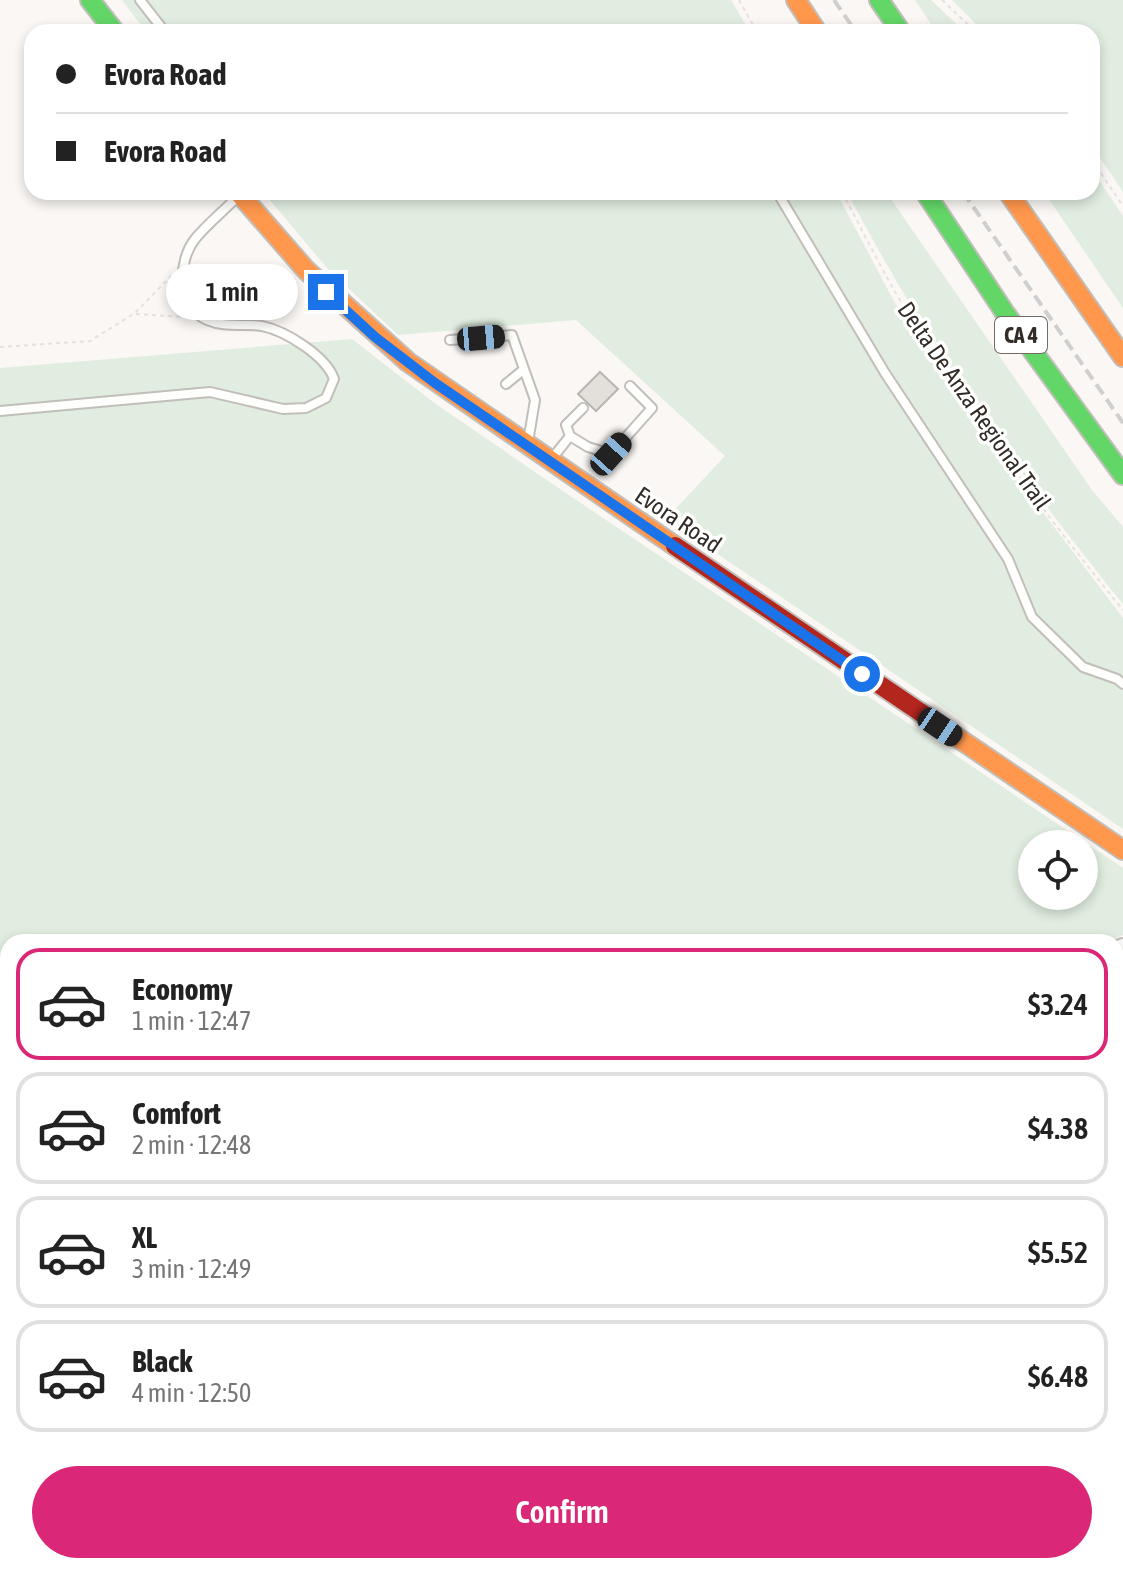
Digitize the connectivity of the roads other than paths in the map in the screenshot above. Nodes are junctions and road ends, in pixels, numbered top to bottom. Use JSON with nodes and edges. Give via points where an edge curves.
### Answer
{"nodes":[{"id":1,"x":90,"y":0,"type":"edge"},
{"id":2,"x":140,"y":0,"type":"edge"},
{"id":3,"x":796,"y":0,"type":"edge"},
{"id":4,"x":879,"y":0,"type":"edge"},
{"id":5,"x":109,"y":24,"type":"edge"},
{"id":6,"x":159,"y":24,"type":"edge"},
{"id":7,"x":812,"y":24,"type":"edge"},
{"id":8,"x":896,"y":24,"type":"edge"},
{"id":9,"x":233,"y":200,"type":"edge"},
{"id":10,"x":244,"y":200,"type":"edge"},
{"id":11,"x":782,"y":200,"type":"edge"},
{"id":12,"x":930,"y":200,"type":"edge"},
{"id":13,"x":1014,"y":200,"type":"edge"},
{"id":14,"x":450,"y":340,"type":"dead end"},
{"id":15,"x":1123,"y":357,"type":"edge"},
{"id":16,"x":523,"y":370,"type":"junction"},
{"id":17,"x":506,"y":384,"type":"dead end"},
{"id":18,"x":630,"y":386,"type":"dead end"},
{"id":19,"x":583,"y":408,"type":"dead end"},
{"id":20,"x":0,"y":411,"type":"edge"},
{"id":21,"x":570,"y":436,"type":"junction"},
{"id":22,"x":527,"y":446,"type":"junction"},
{"id":23,"x":550,"y":461,"type":"junction"},
{"id":24,"x":1123,"y":475,"type":"edge"},
{"id":25,"x":1123,"y":684,"type":"edge"},
{"id":26,"x":1123,"y":850,"type":"edge"}],
"edges":[{"from":1,"to":5,"type":"main road"},
{"from":2,"to":6,"type":"lane"},
{"from":3,"to":7,"type":"main road"},
{"from":4,"to":8,"type":"main road"},
{"from":9,"to":20,"type":"lane","via":[[193,241],[182,282],[186,301],[204,319],[231,327],[262,326],[303,345],[329,364],[334,379],[326,398],[306,408],[283,409],[210,392]]},
{"from":10,"to":22,"type":"main road","name":"Evora Road","via":[[310,275],[375,337]]},
{"from":11,"to":25,"type":"lane","via":[[885,373],[1008,559],[1032,617],[1083,667]]},
{"from":12,"to":24,"type":"main road","number":"CA 4"},
{"from":13,"to":15,"type":"main road"},
{"from":14,"to":16,"type":"lane","via":[[512,335]]},
{"from":16,"to":17,"type":"lane"},
{"from":16,"to":22,"type":"lane","via":[[535,400]]},
{"from":18,"to":21,"type":"lane","via":[[652,408],[611,454]]},
{"from":19,"to":21,"type":"lane","via":[[566,425]]},
{"from":21,"to":23,"type":"lane"},
{"from":22,"to":23,"type":"main road","name":"Evora Road"},
{"from":23,"to":26,"type":"main road","name":"Evora Road"}]}
